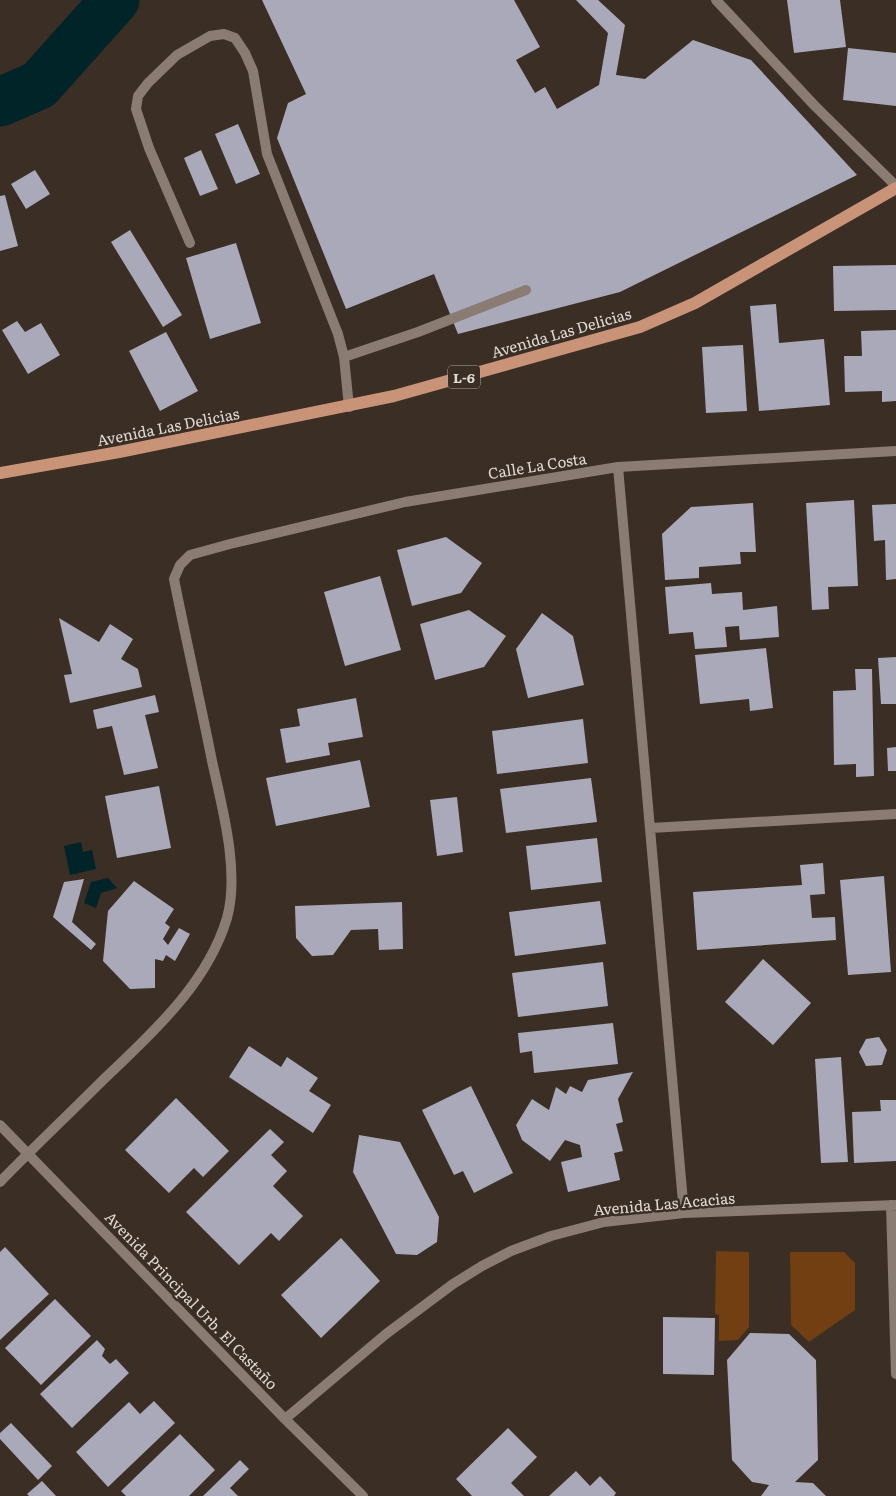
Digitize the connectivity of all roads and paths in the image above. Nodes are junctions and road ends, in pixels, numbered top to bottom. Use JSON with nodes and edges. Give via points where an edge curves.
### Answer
{"nodes":[{"id":1,"x":716,"y":0,"type":"edge"},
{"id":2,"x":896,"y":187,"type":"edge"},
{"id":3,"x":190,"y":243,"type":"dead end"},
{"id":4,"x":526,"y":290,"type":"dead end"},
{"id":5,"x":344,"y":357,"type":"junction"},
{"id":6,"x":349,"y":407,"type":"junction"},
{"id":7,"x":896,"y":450,"type":"edge"},
{"id":8,"x":618,"y":467,"type":"junction"},
{"id":9,"x":0,"y":474,"type":"edge"},
{"id":10,"x":896,"y":814,"type":"edge"},
{"id":11,"x":651,"y":828,"type":"junction"},
{"id":12,"x":0,"y":1125,"type":"edge"},
{"id":13,"x":28,"y":1153,"type":"junction"},
{"id":14,"x":0,"y":1182,"type":"edge"},
{"id":15,"x":894,"y":1205,"type":"edge"},
{"id":16,"x":684,"y":1213,"type":"junction"},
{"id":17,"x":896,"y":1374,"type":"edge"},
{"id":18,"x":286,"y":1419,"type":"junction"},
{"id":19,"x":363,"y":1496,"type":"edge"}],
"edges":[{"from":1,"to":2,"type":"street"},
{"from":2,"to":6,"type":"main road","name":"Avenida Las Delicias","number":"L-6","via":[[695,302],[640,327]]},
{"from":3,"to":5,"type":"street","via":[[149,148],[136,109],[137,102],[148,83],[177,55],[210,36],[224,34],[235,38],[252,71],[267,154],[338,334]]},
{"from":4,"to":5,"type":"street"},
{"from":5,"to":6,"type":"street"},
{"from":6,"to":9,"type":"main road","name":"Avenida Las Delicias","number":"L-6"},
{"from":7,"to":8,"type":"street","name":"Calle La Costa"},
{"from":8,"to":11,"type":"street"},
{"from":8,"to":13,"type":"street","name":"Calle La Costa","via":[[405,502],[230,544],[190,556],[180,565],[174,579],[228,838],[231,889],[227,916],[212,954],[178,1004]]},
{"from":10,"to":11,"type":"street"},
{"from":11,"to":16,"type":"street"},
{"from":12,"to":13,"type":"street","name":"Avenida Principal Urb. El Castaño"},
{"from":13,"to":14,"type":"street"},
{"from":13,"to":18,"type":"street","name":"Avenida Principal Urb. El Castaño"},
{"from":15,"to":16,"type":"street","name":"Avenida Las Acacias"},
{"from":15,"to":17,"type":"street"},
{"from":16,"to":18,"type":"street","name":"Avenida Las Acacias","via":[[578,1228],[489,1262],[453,1284],[386,1334]]},
{"from":18,"to":19,"type":"street","name":"Avenida Principal Urb. El Castaño"}]}
